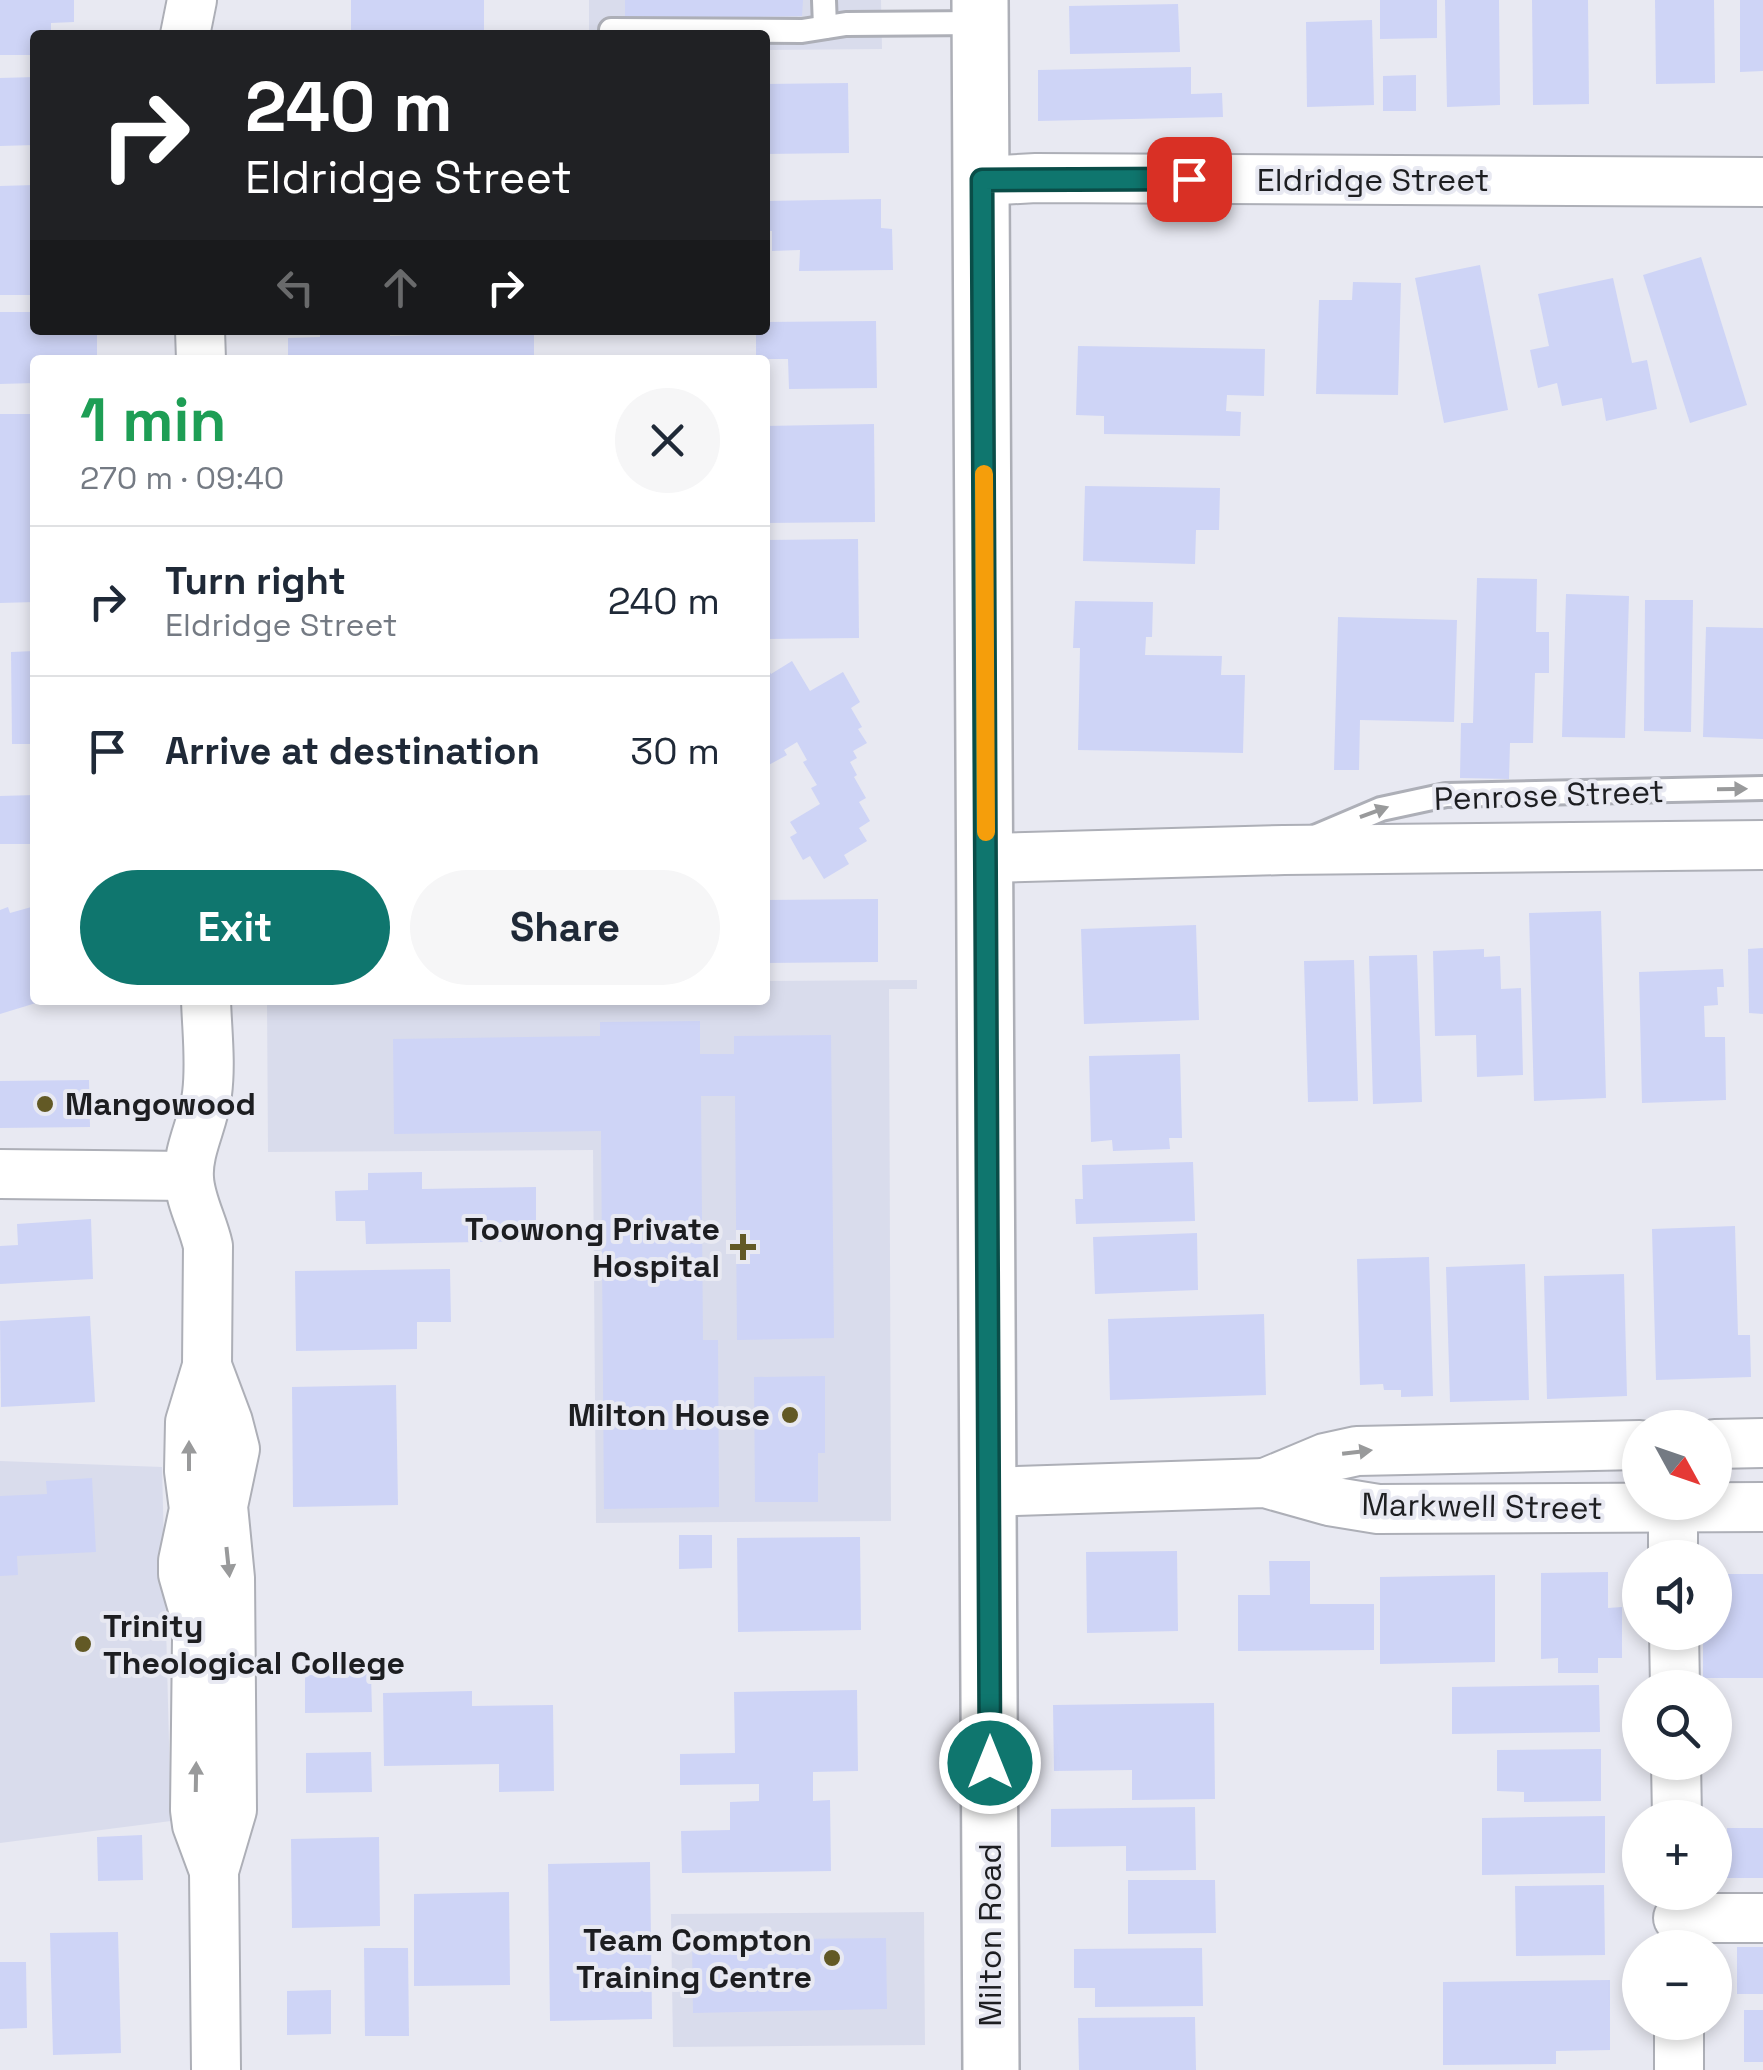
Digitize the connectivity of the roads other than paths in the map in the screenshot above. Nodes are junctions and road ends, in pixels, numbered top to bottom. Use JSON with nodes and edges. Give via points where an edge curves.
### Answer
{"nodes":[{"id":1,"x":192,"y":0,"type":"edge"},
{"id":2,"x":824,"y":0,"type":"edge"},
{"id":3,"x":980,"y":12,"type":"edge"},
{"id":4,"x":824,"y":28,"type":"junction"},
{"id":5,"x":186,"y":30,"type":"edge"},
{"id":6,"x":770,"y":31,"type":"edge"},
{"id":7,"x":982,"y":180,"type":"junction"},
{"id":8,"x":1763,"y":182,"type":"edge"},
{"id":9,"x":1763,"y":788,"type":"edge"},
{"id":10,"x":1763,"y":845,"type":"edge"},
{"id":11,"x":1284,"y":850,"type":"junction"},
{"id":12,"x":986,"y":858,"type":"junction"},
{"id":13,"x":206,"y":1005,"type":"edge"},
{"id":14,"x":0,"y":1174,"type":"edge"},
{"id":15,"x":188,"y":1176,"type":"junction"},
{"id":16,"x":1763,"y":1443,"type":"edge"},
{"id":17,"x":1732,"y":1444,"type":"edge"},
{"id":18,"x":1622,"y":1445,"type":"edge"},
{"id":19,"x":1265,"y":1483,"type":"junction"},
{"id":20,"x":988,"y":1492,"type":"junction"},
{"id":21,"x":1622,"y":1507,"type":"edge"},
{"id":22,"x":1732,"y":1508,"type":"edge"},
{"id":23,"x":1763,"y":1508,"type":"edge"},
{"id":24,"x":1763,"y":1918,"type":"edge"},
{"id":25,"x":1678,"y":1919,"type":"edge"},
{"id":26,"x":1679,"y":2040,"type":"edge"},
{"id":27,"x":216,"y":2070,"type":"edge"},
{"id":28,"x":990,"y":2070,"type":"edge"},
{"id":29,"x":1679,"y":2070,"type":"edge"}],
"edges":[{"from":1,"to":5,"type":"street"},
{"from":2,"to":4,"type":"lane"},
{"from":3,"to":4,"type":"lane"},
{"from":3,"to":7,"type":"main road","name":"Milton Road"},
{"from":4,"to":6,"type":"lane"},
{"from":7,"to":8,"type":"street","name":"Eldridge Street"},
{"from":7,"to":12,"type":"main road","name":"Milton Road"},
{"from":11,"to":9,"type":"lane","name":"Penrose Street","one_way":true,"via":[[1381,809],[1446,795]]},
{"from":10,"to":11,"type":"street","name":"Penrose Street"},
{"from":11,"to":12,"type":"street","name":"Penrose Street"},
{"from":12,"to":20,"type":"main road","name":"Milton Road"},
{"from":13,"to":15,"type":"street","via":[[208,1095]]},
{"from":14,"to":15,"type":"street"},
{"from":15,"to":27,"type":"street","via":[[208,1246],[207,1366],[235,1449],[223,1506],[230,1578],[214,1650],[232,1810],[214,1871]]},
{"from":16,"to":17,"type":"street"},
{"from":19,"to":18,"type":"street","name":"Markwell Street","one_way":true,"via":[[1357,1450]]},
{"from":19,"to":20,"type":"street","name":"Markwell Street"},
{"from":19,"to":21,"type":"street","name":"Markwell Street","via":[[1378,1508]]},
{"from":20,"to":28,"type":"main road","name":"Milton Road"},
{"from":22,"to":23,"type":"street","name":"Markwell Street"},
{"from":24,"to":25,"type":"street"},
{"from":26,"to":29,"type":"street"}]}
